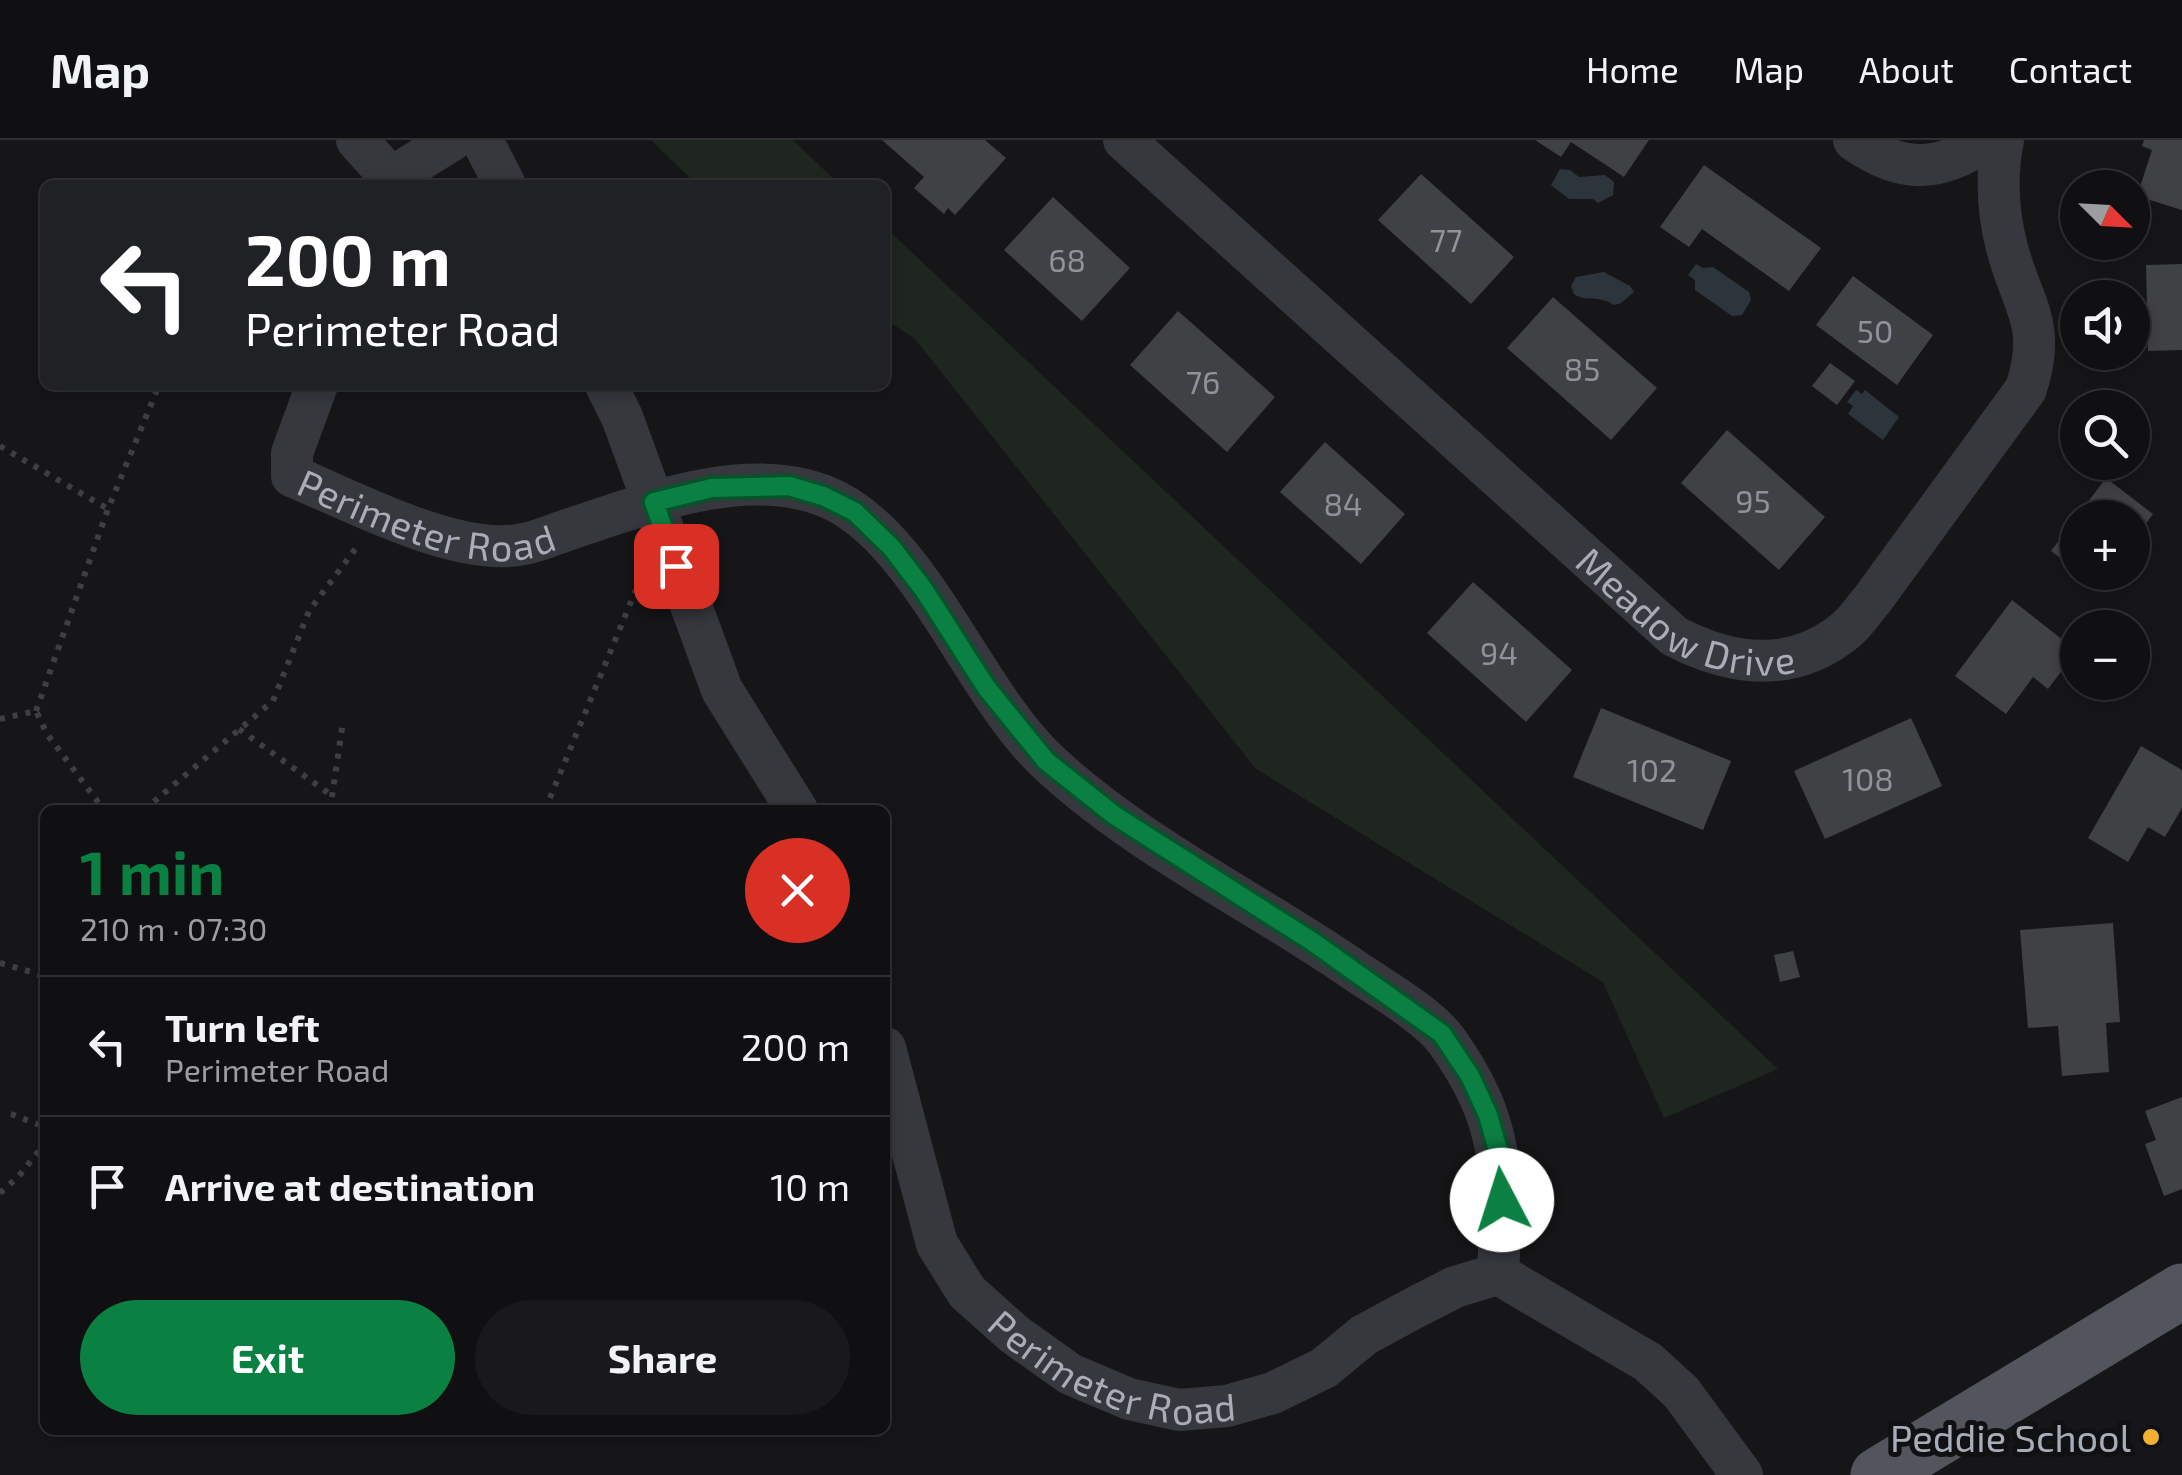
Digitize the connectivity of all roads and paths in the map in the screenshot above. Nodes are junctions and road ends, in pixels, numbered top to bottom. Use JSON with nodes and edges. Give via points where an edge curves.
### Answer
{"nodes":[{"id":1,"x":357,"y":140,"type":"edge"},
{"id":2,"x":452,"y":140,"type":"edge"},
{"id":3,"x":482,"y":140,"type":"edge"},
{"id":4,"x":1124,"y":140,"type":"edge"},
{"id":5,"x":1854,"y":140,"type":"edge"},
{"id":6,"x":1987,"y":140,"type":"edge"},
{"id":7,"x":2003,"y":140,"type":"edge"},
{"id":8,"x":388,"y":180,"type":"edge"},
{"id":9,"x":393,"y":180,"type":"edge"},
{"id":10,"x":502,"y":180,"type":"edge"},
{"id":11,"x":157,"y":390,"type":"edge"},
{"id":12,"x":315,"y":390,"type":"edge"},
{"id":13,"x":608,"y":390,"type":"edge"},
{"id":14,"x":0,"y":446,"type":"edge"},
{"id":15,"x":654,"y":502,"type":"junction"},
{"id":16,"x":108,"y":509,"type":"junction"},
{"id":17,"x":381,"y":514,"type":"junction"},
{"id":18,"x":676,"y":566,"type":"junction"},
{"id":19,"x":36,"y":711,"type":"junction"},
{"id":20,"x":0,"y":719,"type":"edge"},
{"id":21,"x":344,"y":722,"type":"dead end"},
{"id":22,"x":240,"y":729,"type":"junction"},
{"id":23,"x":331,"y":795,"type":"junction"},
{"id":24,"x":100,"y":805,"type":"edge"},
{"id":25,"x":150,"y":805,"type":"edge"},
{"id":26,"x":330,"y":805,"type":"edge"},
{"id":27,"x":548,"y":805,"type":"edge"},
{"id":28,"x":794,"y":805,"type":"edge"},
{"id":29,"x":0,"y":963,"type":"edge"},
{"id":30,"x":40,"y":975,"type":"edge"},
{"id":31,"x":890,"y":1087,"type":"edge"},
{"id":32,"x":12,"y":1114,"type":"dead end"},
{"id":33,"x":40,"y":1126,"type":"edge"},
{"id":34,"x":40,"y":1149,"type":"edge"},
{"id":35,"x":902,"y":1181,"type":"edge"},
{"id":36,"x":0,"y":1192,"type":"edge"},
{"id":37,"x":1498,"y":1274,"type":"junction"},
{"id":38,"x":2182,"y":1291,"type":"edge"},
{"id":39,"x":1742,"y":1475,"type":"edge"},
{"id":40,"x":1878,"y":1475,"type":"edge"}],
"edges":[{"from":1,"to":8,"type":"street"},
{"from":2,"to":9,"type":"street"},
{"from":3,"to":10,"type":"street"},
{"from":4,"to":7,"type":"street","name":"Meadow Drive","via":[[1674,636],[1736,661],[1794,656],[1846,630],[2026,389],[2036,330],[2000,208]]},
{"from":5,"to":6,"type":"street","via":[[1904,165],[1936,166]]},
{"from":11,"to":16,"type":"path"},
{"from":12,"to":17,"type":"street","name":"Perimeter Road","via":[[292,453],[292,476]]},
{"from":13,"to":15,"type":"street"},
{"from":14,"to":16,"type":"path"},
{"from":15,"to":17,"type":"street","name":"Perimeter Road","via":[[517,546],[470,542]]},
{"from":15,"to":18,"type":"street"},
{"from":15,"to":37,"type":"street","name":"Perimeter Road","via":[[712,488],[789,486],[855,512],[892,548],[986,687],[1046,761],[1114,815],[1442,1034],[1470,1076],[1499,1154]]},
{"from":16,"to":19,"type":"path"},
{"from":17,"to":22,"type":"path","via":[[309,612],[273,701]]},
{"from":18,"to":27,"type":"path","via":[[650,576],[635,592]]},
{"from":18,"to":28,"type":"street","via":[[722,690]]},
{"from":19,"to":20,"type":"path"},
{"from":19,"to":24,"type":"path"},
{"from":21,"to":23,"type":"path"},
{"from":22,"to":23,"type":"path"},
{"from":22,"to":25,"type":"path"},
{"from":23,"to":26,"type":"path"},
{"from":29,"to":30,"type":"path"},
{"from":31,"to":35,"type":"street","name":"Perimeter Road"},
{"from":32,"to":33,"type":"path"},
{"from":34,"to":36,"type":"path"},
{"from":35,"to":37,"type":"street","name":"Perimeter Road","via":[[967,1292],[1014,1334],[1070,1374],[1179,1410],[1273,1393],[1416,1307]]},
{"from":37,"to":39,"type":"street","via":[[1648,1362],[1682,1392]]},
{"from":38,"to":40,"type":"main road"}]}
